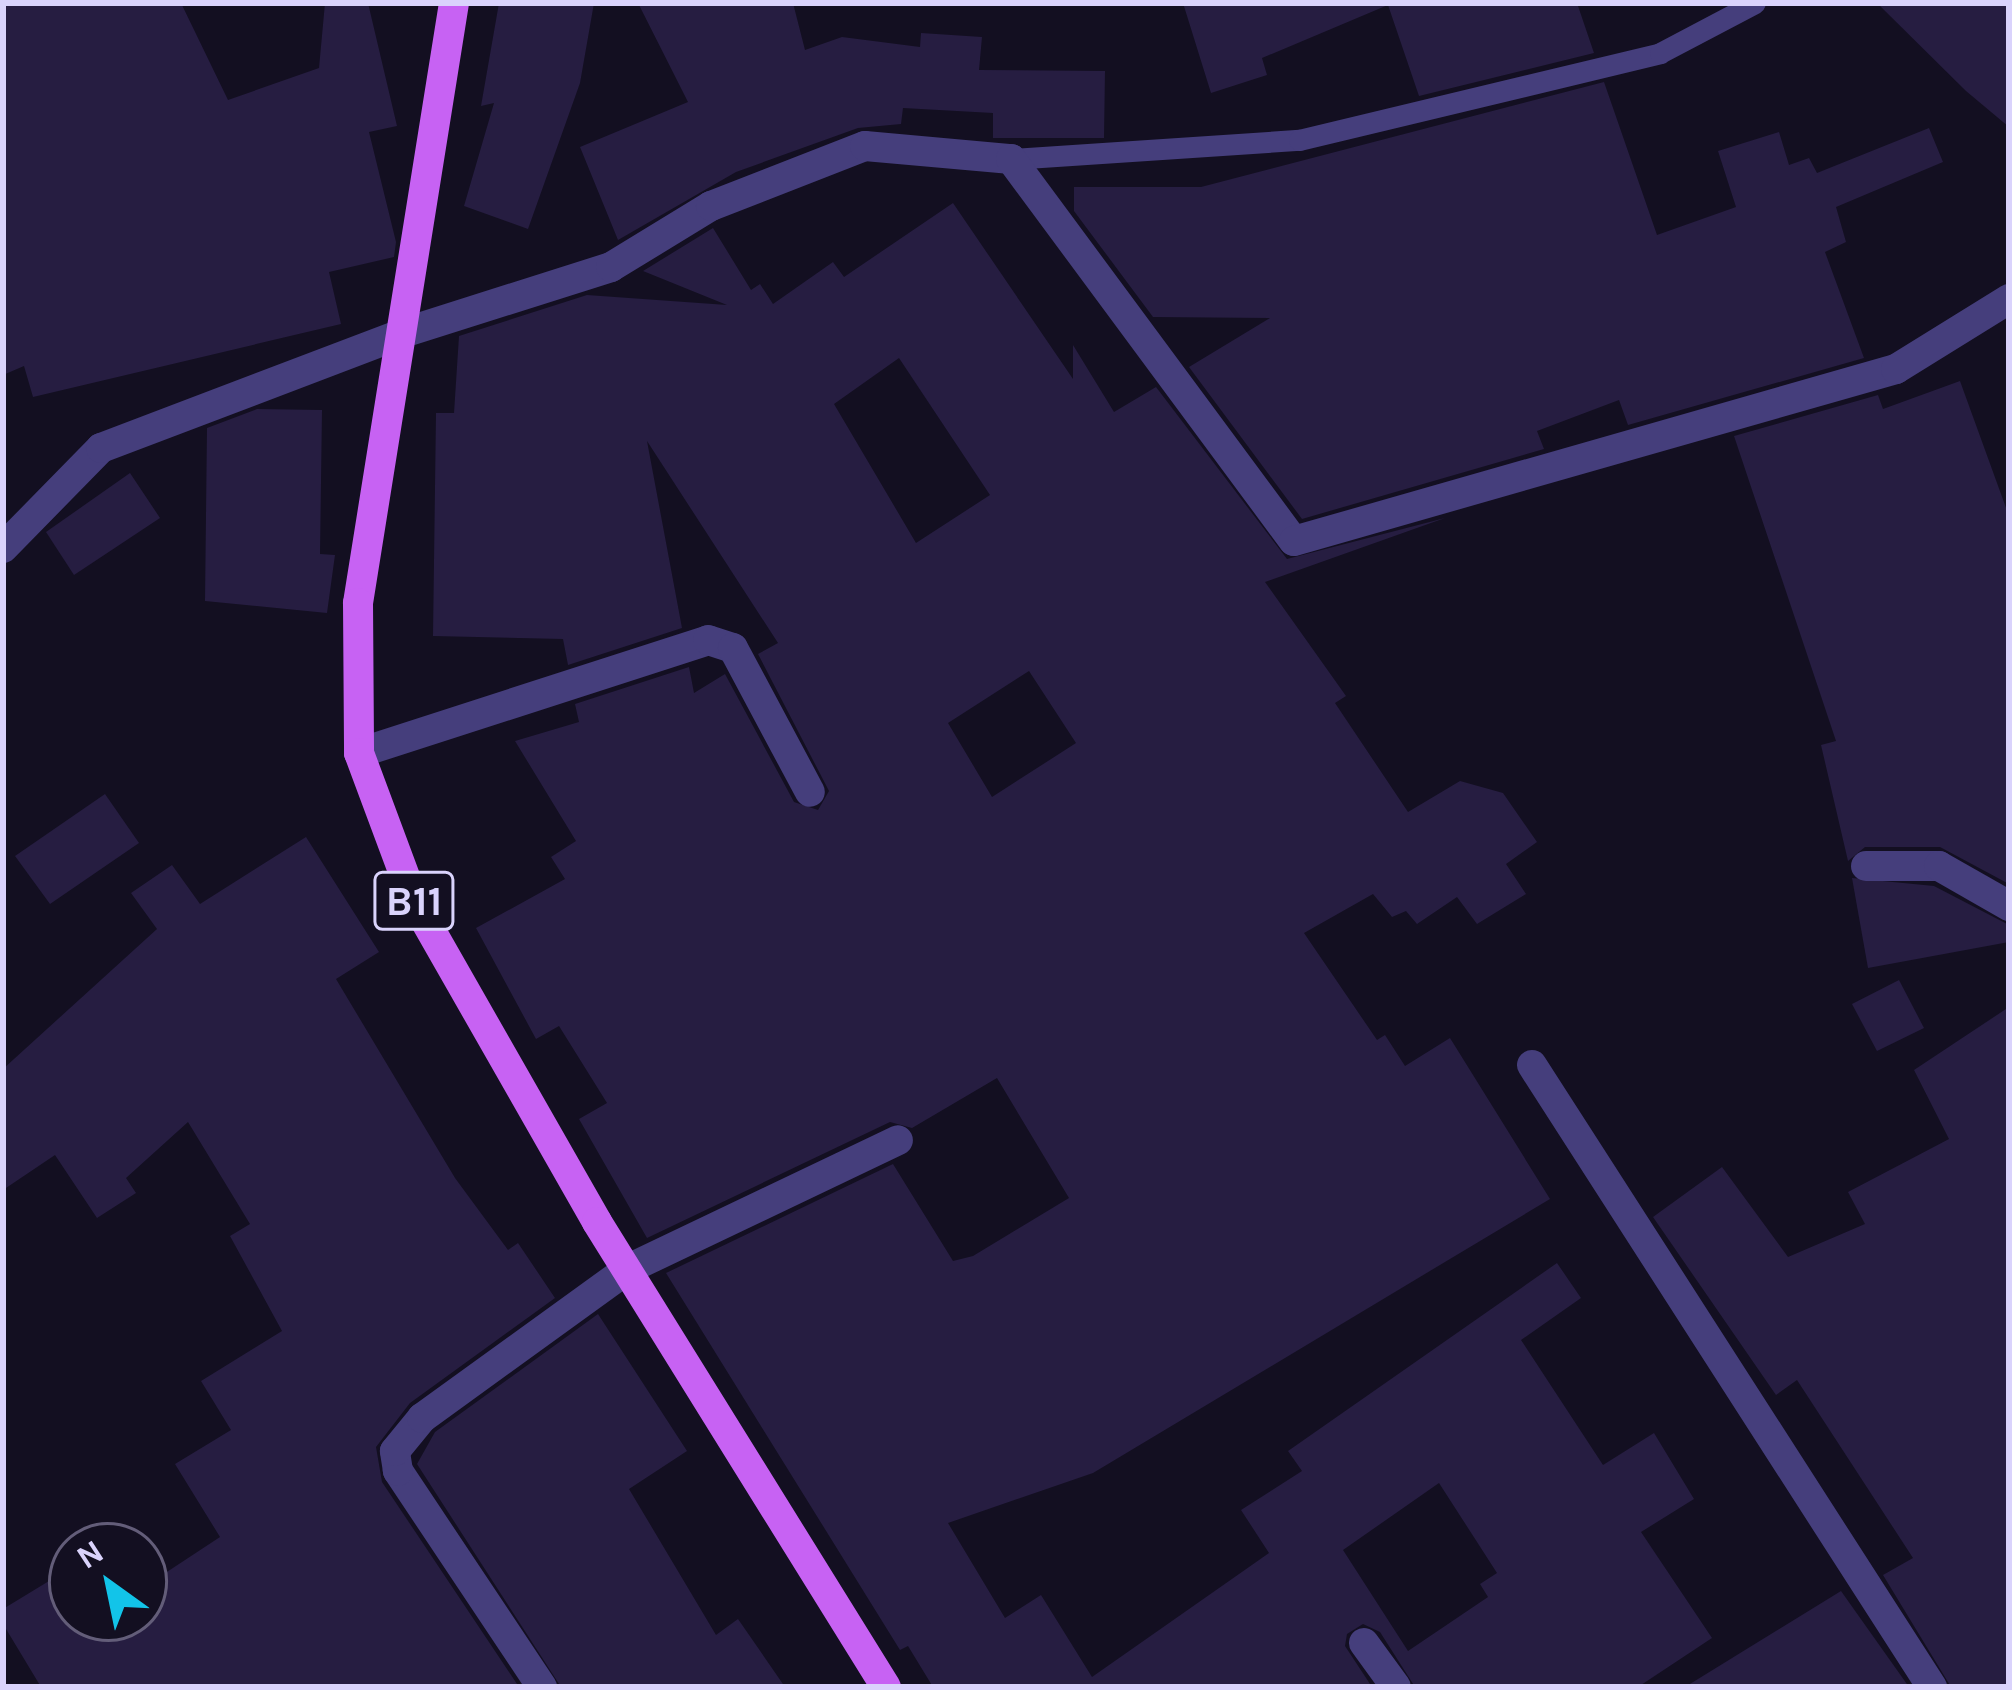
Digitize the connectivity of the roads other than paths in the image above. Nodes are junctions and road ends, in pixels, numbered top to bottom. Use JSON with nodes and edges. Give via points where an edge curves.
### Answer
{"nodes":[{"id":1,"x":454,"y":3,"type":"edge"},
{"id":2,"x":1755,"y":3,"type":"edge"},
{"id":3,"x":1011,"y":159,"type":"junction"},
{"id":4,"x":2009,"y":299,"type":"edge"},
{"id":5,"x":403,"y":333,"type":"junction"},
{"id":6,"x":5,"y":541,"type":"edge"},
{"id":7,"x":358,"y":753,"type":"junction"},
{"id":8,"x":811,"y":792,"type":"dead end"},
{"id":9,"x":1866,"y":866,"type":"dead end"},
{"id":10,"x":2009,"y":905,"type":"edge"},
{"id":11,"x":1532,"y":1065,"type":"dead end"},
{"id":12,"x":898,"y":1140,"type":"dead end"},
{"id":13,"x":628,"y":1269,"type":"junction"},
{"id":14,"x":1364,"y":1643,"type":"dead end"},
{"id":15,"x":542,"y":1687,"type":"edge"},
{"id":16,"x":886,"y":1687,"type":"edge"},
{"id":17,"x":1396,"y":1687,"type":"edge"},
{"id":18,"x":1932,"y":1687,"type":"edge"}],
"edges":[{"from":1,"to":5,"type":"main road","number":"B11"},
{"from":2,"to":3,"type":"lane","via":[[1660,53],[1299,140]]},
{"from":3,"to":4,"type":"street","via":[[1294,541],[1895,369]]},
{"from":3,"to":5,"type":"street","via":[[865,146],[711,206],[610,267]]},
{"from":5,"to":6,"type":"street","via":[[101,448]]},
{"from":5,"to":7,"type":"main road","number":"B11","via":[[358,603]]},
{"from":7,"to":8,"type":"street","via":[[708,640],[733,648]]},
{"from":7,"to":13,"type":"main road","number":"B11","via":[[414,902]]},
{"from":9,"to":10,"type":"street","via":[[1939,866]]},
{"from":11,"to":18,"type":"street"},
{"from":12,"to":13,"type":"street"},
{"from":13,"to":15,"type":"street","via":[[422,1418],[395,1451],[398,1471]]},
{"from":13,"to":16,"type":"main road","number":"B11"},
{"from":14,"to":17,"type":"street"}]}
